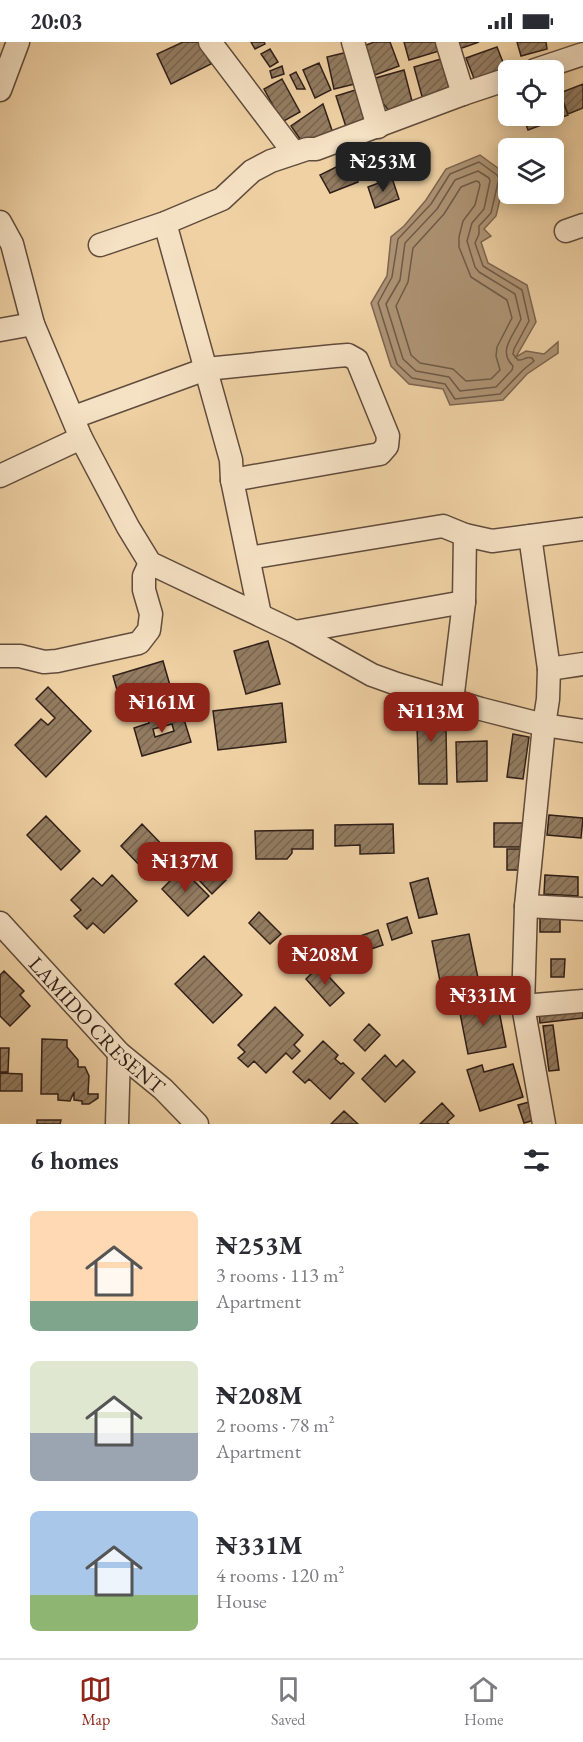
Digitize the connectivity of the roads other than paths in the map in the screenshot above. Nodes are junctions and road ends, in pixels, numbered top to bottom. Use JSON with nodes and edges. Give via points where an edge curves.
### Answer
{"nodes":[{"id":1,"x":18,"y":42,"type":"edge"},
{"id":2,"x":353,"y":42,"type":"edge"},
{"id":3,"x":447,"y":42,"type":"edge"},
{"id":4,"x":213,"y":43,"type":"edge"},
{"id":5,"x":567,"y":52,"type":"edge"},
{"id":6,"x":553,"y":60,"type":"edge"},
{"id":7,"x":498,"y":82,"type":"edge"},
{"id":8,"x":0,"y":90,"type":"edge"},
{"id":9,"x":463,"y":94,"type":"junction"},
{"id":10,"x":378,"y":127,"type":"junction"},
{"id":11,"x":294,"y":153,"type":"junction"},
{"id":12,"x":0,"y":222,"type":"edge"},
{"id":13,"x":165,"y":223,"type":"junction"},
{"id":14,"x":100,"y":245,"type":"dead end"},
{"id":15,"x":33,"y":324,"type":"junction"},
{"id":16,"x":0,"y":330,"type":"edge"},
{"id":17,"x":206,"y":369,"type":"junction"},
{"id":18,"x":78,"y":428,"type":"junction"},
{"id":19,"x":0,"y":476,"type":"edge"},
{"id":20,"x":232,"y":480,"type":"junction"},
{"id":21,"x":583,"y":530,"type":"edge"},
{"id":22,"x":465,"y":535,"type":"junction"},
{"id":23,"x":530,"y":536,"type":"junction"},
{"id":24,"x":249,"y":558,"type":"junction"},
{"id":25,"x":150,"y":563,"type":"junction"},
{"id":26,"x":464,"y":602,"type":"junction"},
{"id":27,"x":260,"y":615,"type":"junction"},
{"id":28,"x":295,"y":632,"type":"junction"},
{"id":29,"x":0,"y":656,"type":"edge"},
{"id":30,"x":583,"y":664,"type":"edge"},
{"id":31,"x":549,"y":669,"type":"junction"},
{"id":32,"x":453,"y":701,"type":"junction"},
{"id":33,"x":544,"y":725,"type":"junction"},
{"id":34,"x":583,"y":731,"type":"edge"},
{"id":35,"x":526,"y":906,"type":"junction"},
{"id":36,"x":583,"y":909,"type":"edge"},
{"id":37,"x":0,"y":923,"type":"edge"},
{"id":38,"x":583,"y":1001,"type":"edge"},
{"id":39,"x":523,"y":1006,"type":"junction"},
{"id":40,"x":119,"y":1053,"type":"junction"},
{"id":41,"x":117,"y":1124,"type":"edge"},
{"id":42,"x":197,"y":1124,"type":"edge"},
{"id":43,"x":544,"y":1124,"type":"edge"}],
"edges":[{"from":1,"to":8,"type":"street"},
{"from":2,"to":10,"type":"street"},
{"from":3,"to":9,"type":"street"},
{"from":4,"to":11,"type":"street"},
{"from":5,"to":6,"type":"street"},
{"from":7,"to":9,"type":"street"},
{"from":9,"to":10,"type":"street"},
{"from":10,"to":11,"type":"street"},
{"from":11,"to":13,"type":"street","via":[[252,171],[222,199]]},
{"from":12,"to":15,"type":"street","via":[[12,244]]},
{"from":13,"to":14,"type":"street"},
{"from":13,"to":17,"type":"street"},
{"from":15,"to":16,"type":"street"},
{"from":15,"to":18,"type":"street"},
{"from":17,"to":18,"type":"street"},
{"from":17,"to":20,"type":"street","via":[[231,460]]},
{"from":17,"to":20,"type":"street","via":[[348,355],[357,360],[388,436],[387,446],[380,454]]},
{"from":18,"to":19,"type":"street"},
{"from":18,"to":25,"type":"street"},
{"from":20,"to":24,"type":"street"},
{"from":21,"to":23,"type":"street"},
{"from":22,"to":23,"type":"street","via":[[492,542]]},
{"from":22,"to":24,"type":"street","via":[[443,526]]},
{"from":22,"to":26,"type":"street"},
{"from":23,"to":31,"type":"street"},
{"from":24,"to":27,"type":"street"},
{"from":25,"to":27,"type":"street"},
{"from":25,"to":29,"type":"street","via":[[144,576],[151,614],[149,630],[138,643],[57,662]]},
{"from":26,"to":28,"type":"street"},
{"from":26,"to":32,"type":"street"},
{"from":27,"to":28,"type":"street"},
{"from":28,"to":32,"type":"street","via":[[372,675]]},
{"from":30,"to":31,"type":"street"},
{"from":31,"to":33,"type":"street"},
{"from":32,"to":33,"type":"street"},
{"from":33,"to":34,"type":"street"},
{"from":33,"to":35,"type":"street"},
{"from":35,"to":36,"type":"street"},
{"from":35,"to":39,"type":"street"},
{"from":37,"to":40,"type":"street","name":"LAMIDO CRESENT"},
{"from":38,"to":39,"type":"street"},
{"from":39,"to":43,"type":"street"},
{"from":40,"to":41,"type":"street"},
{"from":40,"to":42,"type":"street","name":"LAMIDO CRESENT"}]}
